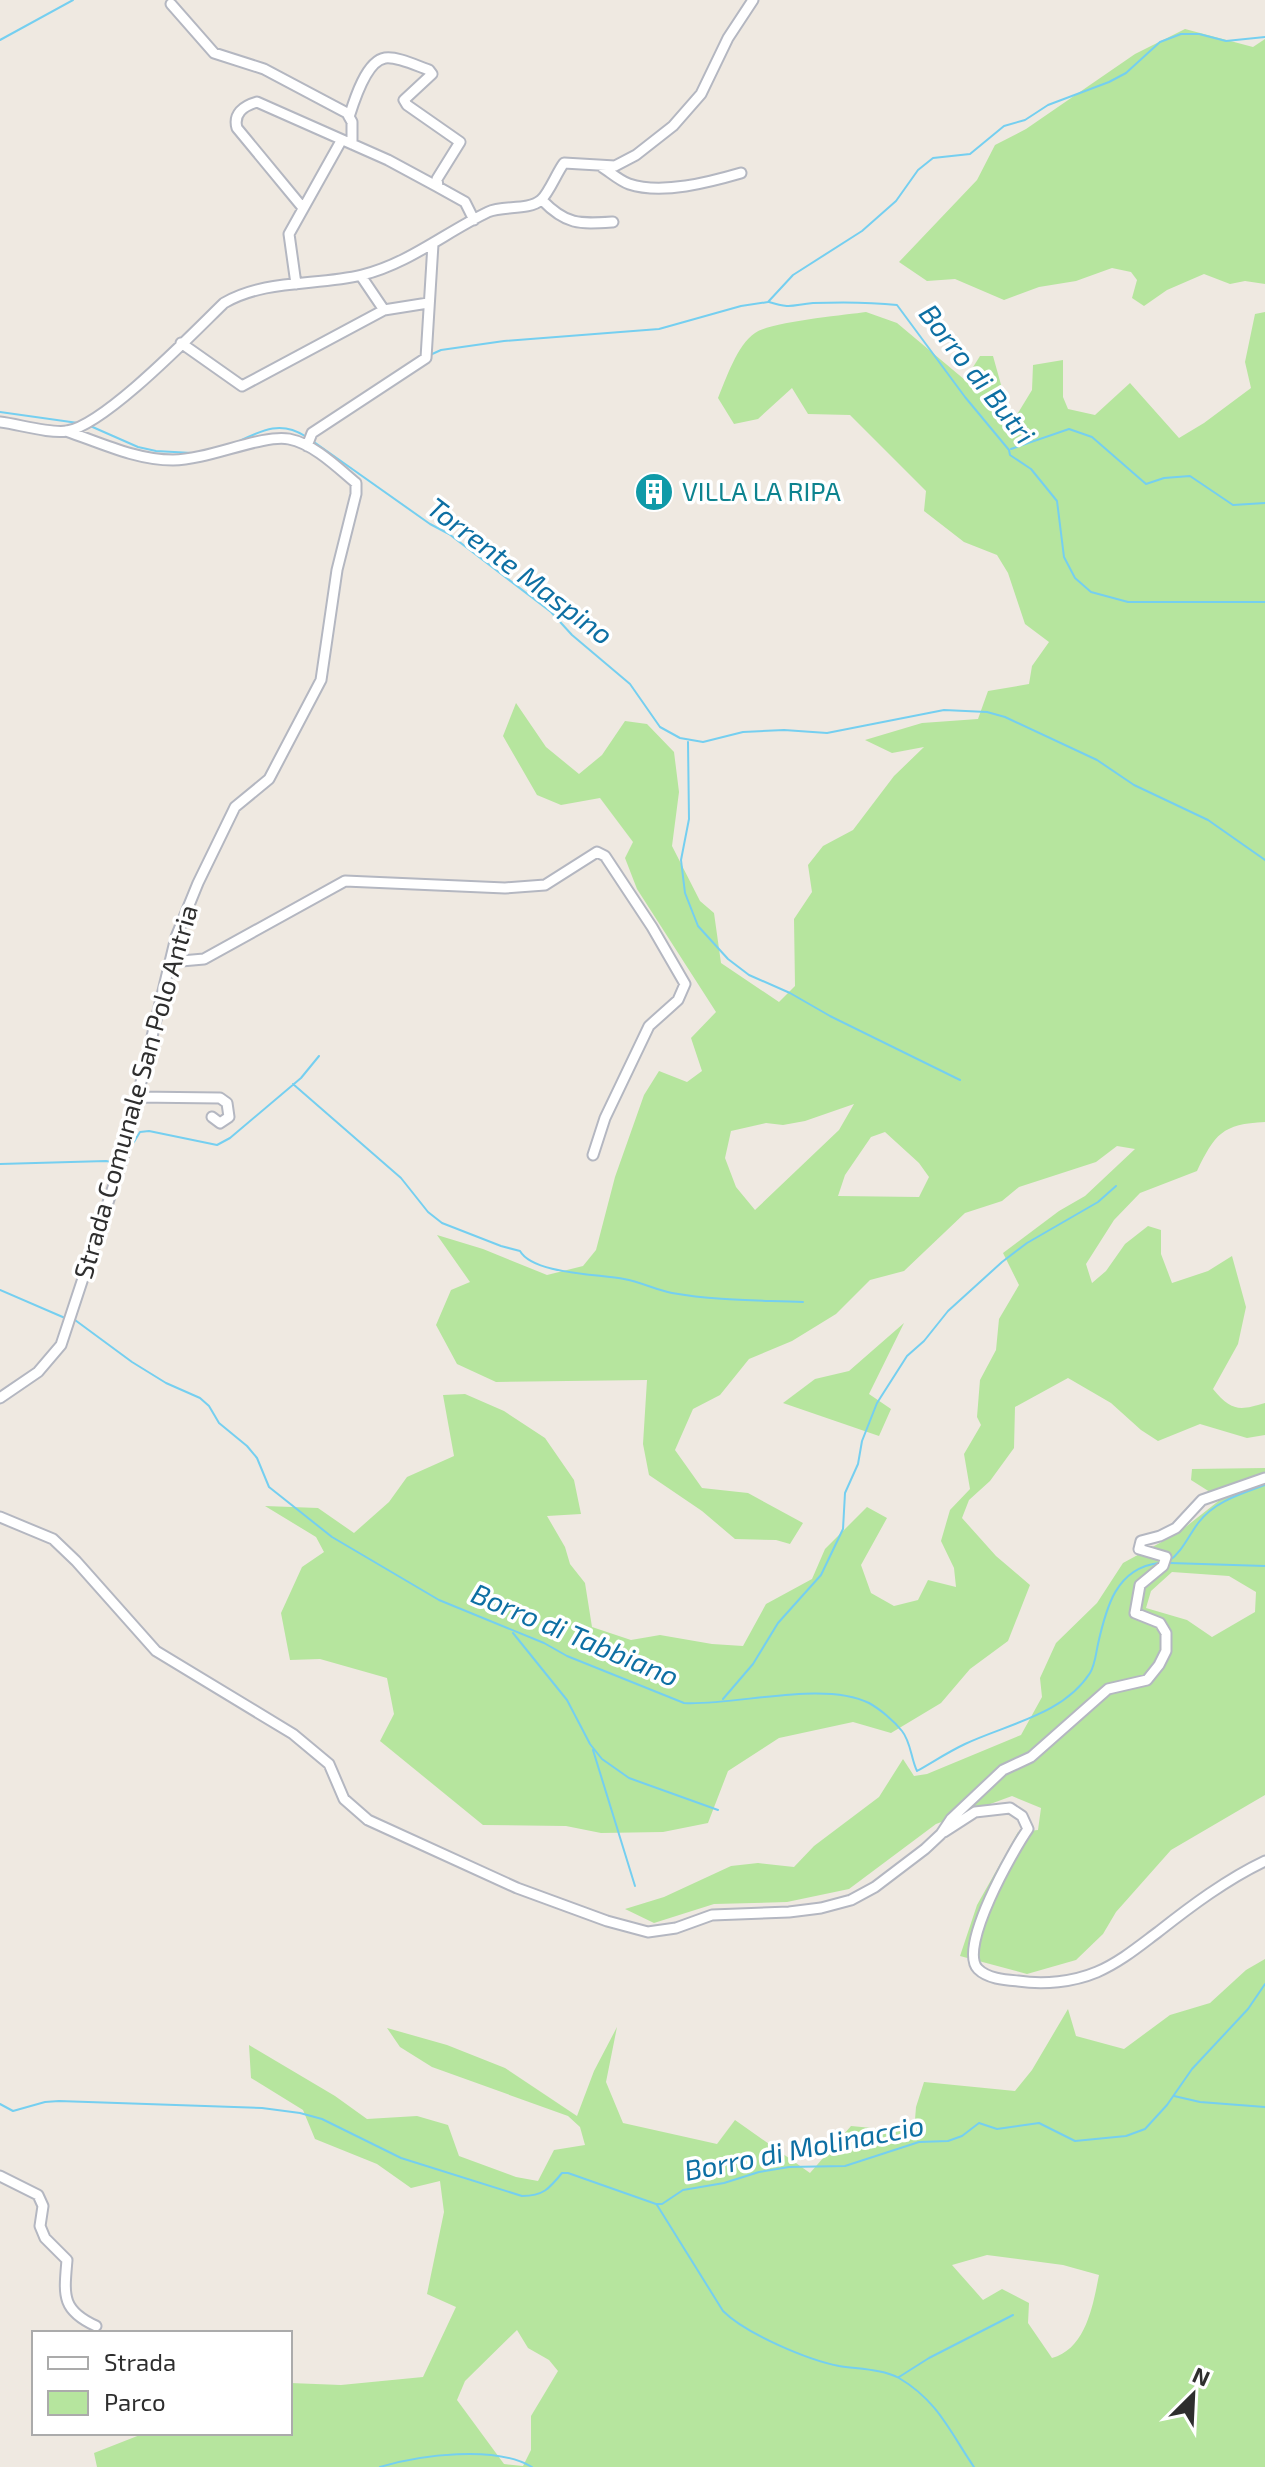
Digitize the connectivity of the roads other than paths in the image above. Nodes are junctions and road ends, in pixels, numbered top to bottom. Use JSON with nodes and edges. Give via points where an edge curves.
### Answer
{"nodes":[{"id":1,"x":753,"y":0,"type":"edge"},
{"id":2,"x":171,"y":4,"type":"dead end"},
{"id":3,"x":349,"y":117,"type":"junction"},
{"id":4,"x":341,"y":141,"type":"junction"},
{"id":5,"x":352,"y":144,"type":"junction"},
{"id":6,"x":602,"y":167,"type":"junction"},
{"id":7,"x":741,"y":173,"type":"dead end"},
{"id":8,"x":438,"y":187,"type":"junction"},
{"id":9,"x":542,"y":200,"type":"junction"},
{"id":10,"x":303,"y":208,"type":"junction"},
{"id":11,"x":474,"y":220,"type":"junction"},
{"id":12,"x":613,"y":222,"type":"dead end"},
{"id":13,"x":433,"y":244,"type":"junction"},
{"id":14,"x":361,"y":276,"type":"junction"},
{"id":15,"x":296,"y":284,"type":"junction"},
{"id":16,"x":428,"y":303,"type":"junction"},
{"id":17,"x":384,"y":310,"type":"junction"},
{"id":18,"x":181,"y":343,"type":"junction"},
{"id":19,"x":0,"y":422,"type":"edge"},
{"id":20,"x":66,"y":431,"type":"junction"},
{"id":21,"x":307,"y":446,"type":"junction"},
{"id":22,"x":170,"y":962,"type":"junction"},
{"id":23,"x":136,"y":1097,"type":"junction"},
{"id":24,"x":212,"y":1117,"type":"dead end"},
{"id":25,"x":593,"y":1155,"type":"dead end"},
{"id":26,"x":0,"y":1398,"type":"edge"},
{"id":27,"x":1265,"y":1478,"type":"edge"},
{"id":28,"x":0,"y":1517,"type":"edge"},
{"id":29,"x":941,"y":1834,"type":"junction"},
{"id":30,"x":1265,"y":1861,"type":"edge"},
{"id":31,"x":0,"y":2176,"type":"edge"},
{"id":32,"x":96,"y":2326,"type":"dead end"}],
"edges":[{"from":1,"to":6,"type":"street","via":[[701,94],[673,126],[636,155]]},
{"from":2,"to":3,"type":"street","via":[[214,53],[264,69]]},
{"from":3,"to":5,"type":"street"},
{"from":3,"to":8,"type":"street","via":[[358,88],[375,62],[387,57],[429,70],[432,74],[404,100],[460,142],[437,179]]},
{"from":4,"to":5,"type":"street"},
{"from":4,"to":10,"type":"street"},
{"from":4,"to":10,"type":"street","via":[[257,102],[237,114],[237,128]]},
{"from":5,"to":8,"type":"street"},
{"from":6,"to":7,"type":"street","via":[[629,184],[665,187],[704,184]]},
{"from":6,"to":9,"type":"street","via":[[564,163]]},
{"from":8,"to":11,"type":"street","via":[[465,202]]},
{"from":9,"to":11,"type":"street","via":[[491,210]]},
{"from":9,"to":12,"type":"street","via":[[557,216],[580,224]]},
{"from":10,"to":15,"type":"street","via":[[289,234]]},
{"from":11,"to":13,"type":"street"},
{"from":13,"to":14,"type":"street"},
{"from":13,"to":16,"type":"street"},
{"from":14,"to":15,"type":"street"},
{"from":14,"to":17,"type":"street"},
{"from":15,"to":18,"type":"street","via":[[242,293]]},
{"from":16,"to":17,"type":"street"},
{"from":16,"to":21,"type":"street","via":[[426,358],[312,433]]},
{"from":17,"to":18,"type":"street","via":[[242,386]]},
{"from":18,"to":20,"type":"street","via":[[119,402]]},
{"from":19,"to":20,"type":"street","name":"Strada Comunale San Polo Antria"},
{"from":20,"to":21,"type":"street","name":"Strada Comunale San Polo Antria","via":[[144,458],[175,460],[269,440]]},
{"from":21,"to":22,"type":"street","name":"Strada Comunale San Polo Antria","via":[[356,483],[321,680],[269,779],[235,807],[198,883]]},
{"from":22,"to":23,"type":"street","name":"Strada Comunale San Polo Antria"},
{"from":22,"to":25,"type":"street","via":[[204,959],[345,881],[545,885],[597,852],[605,856],[685,984],[678,1000],[649,1026]]},
{"from":23,"to":24,"type":"street","via":[[220,1098],[227,1103],[229,1117],[220,1123]]},
{"from":23,"to":26,"type":"street","name":"Strada Comunale San Polo Antria","via":[[123,1157],[61,1345],[38,1372]]},
{"from":27,"to":29,"type":"street","via":[[1202,1500],[1176,1528],[1141,1541],[1139,1549],[1166,1557],[1140,1585],[1135,1613],[1160,1623],[1166,1633],[1159,1665],[1147,1680],[1108,1689],[1031,1757],[1003,1770]]},
{"from":28,"to":29,"type":"street","via":[[53,1539],[156,1651],[293,1734],[329,1764],[344,1799],[368,1820],[517,1888],[607,1921],[662,1931],[712,1915],[789,1912],[851,1900]]},
{"from":29,"to":30,"type":"street","via":[[975,1812],[1010,1808],[1022,1816],[1028,1829],[1001,1872],[982,1918],[975,1964],[994,1977],[1031,1983],[1095,1973]]},
{"from":31,"to":32,"type":"street","via":[[38,2195],[45,2238],[67,2260],[64,2290],[69,2307]]}]}
